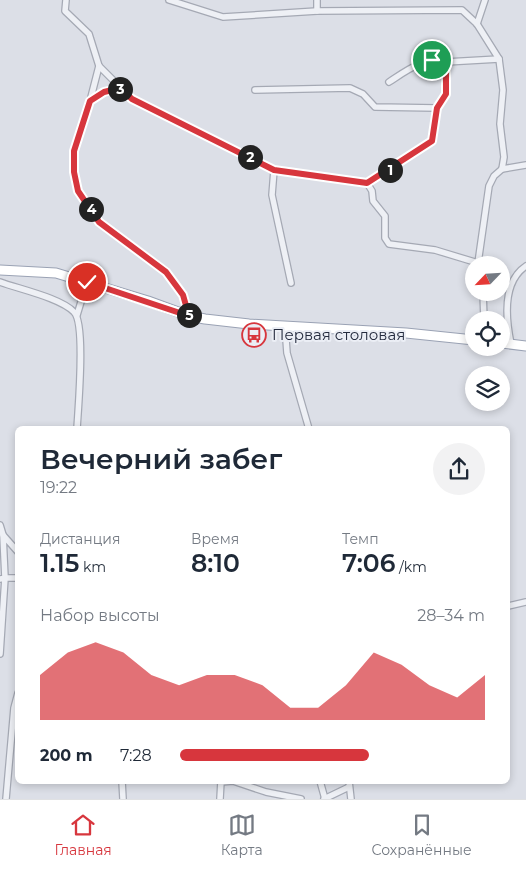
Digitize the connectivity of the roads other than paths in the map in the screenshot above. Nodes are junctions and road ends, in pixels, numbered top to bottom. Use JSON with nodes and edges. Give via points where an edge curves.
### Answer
{"nodes":[{"id":1,"x":66,"y":0,"type":"edge"},
{"id":2,"x":169,"y":0,"type":"edge"},
{"id":3,"x":316,"y":0,"type":"edge"},
{"id":4,"x":485,"y":0,"type":"edge"},
{"id":5,"x":317,"y":11,"type":"junction"},
{"id":6,"x":477,"y":24,"type":"junction"},
{"id":7,"x":498,"y":59,"type":"junction"},
{"id":8,"x":446,"y":62,"type":"junction"},
{"id":9,"x":99,"y":66,"type":"junction"},
{"id":10,"x":389,"y":82,"type":"dead end"},
{"id":11,"x":120,"y":88,"type":"junction"},
{"id":12,"x":255,"y":90,"type":"dead end"},
{"id":13,"x":90,"y":101,"type":"junction"},
{"id":14,"x":437,"y":108,"type":"junction"},
{"id":15,"x":526,"y":165,"type":"edge"},
{"id":16,"x":502,"y":169,"type":"junction"},
{"id":17,"x":274,"y":170,"type":"junction"},
{"id":18,"x":367,"y":183,"type":"junction"},
{"id":19,"x":480,"y":256,"type":"edge"},
{"id":20,"x":465,"y":260,"type":"edge"},
{"id":21,"x":526,"y":266,"type":"edge"},
{"id":22,"x":0,"y":270,"type":"edge"},
{"id":23,"x":0,"y":282,"type":"edge"},
{"id":24,"x":87,"y":282,"type":"junction"},
{"id":25,"x":291,"y":283,"type":"dead end"},
{"id":26,"x":506,"y":311,"type":"edge"},
{"id":27,"x":77,"y":315,"type":"junction"},
{"id":28,"x":189,"y":316,"type":"junction"},
{"id":29,"x":285,"y":326,"type":"junction"},
{"id":30,"x":465,"y":339,"type":"edge"},
{"id":31,"x":510,"y":344,"type":"edge"},
{"id":32,"x":526,"y":346,"type":"edge"},
{"id":33,"x":77,"y":426,"type":"edge"},
{"id":34,"x":308,"y":426,"type":"edge"},
{"id":35,"x":0,"y":525,"type":"edge"},
{"id":36,"x":3,"y":535,"type":"junction"},
{"id":37,"x":15,"y":549,"type":"edge"},
{"id":38,"x":3,"y":578,"type":"edge"},
{"id":39,"x":526,"y":602,"type":"edge"},
{"id":40,"x":510,"y":606,"type":"edge"},
{"id":41,"x":0,"y":654,"type":"edge"},
{"id":42,"x":15,"y":704,"type":"edge"},
{"id":43,"x":122,"y":784,"type":"edge"},
{"id":44,"x":221,"y":784,"type":"edge"},
{"id":45,"x":242,"y":784,"type":"edge"},
{"id":46,"x":321,"y":784,"type":"edge"},
{"id":47,"x":349,"y":784,"type":"edge"},
{"id":48,"x":266,"y":792,"type":"junction"},
{"id":49,"x":6,"y":799,"type":"edge"},
{"id":50,"x":123,"y":799,"type":"edge"},
{"id":51,"x":220,"y":799,"type":"edge"},
{"id":52,"x":264,"y":799,"type":"edge"},
{"id":53,"x":301,"y":799,"type":"edge"},
{"id":54,"x":325,"y":799,"type":"edge"},
{"id":55,"x":351,"y":799,"type":"edge"}],
"edges":[{"from":1,"to":9,"type":"street","via":[[65,10],[89,34]]},
{"from":2,"to":5,"type":"street","via":[[223,17]]},
{"from":3,"to":5,"type":"street"},
{"from":4,"to":6,"type":"street"},
{"from":5,"to":6,"type":"street","via":[[462,10]]},
{"from":6,"to":7,"type":"street"},
{"from":7,"to":8,"type":"street"},
{"from":7,"to":16,"type":"street","via":[[503,90],[500,124],[504,157]]},
{"from":8,"to":10,"type":"street","via":[[432,60],[418,64]]},
{"from":8,"to":14,"type":"street","via":[[446,94]]},
{"from":9,"to":11,"type":"street"},
{"from":9,"to":13,"type":"street"},
{"from":11,"to":13,"type":"street","via":[[104,92]]},
{"from":11,"to":17,"type":"street","via":[[132,99]]},
{"from":12,"to":14,"type":"street","via":[[350,88],[363,94],[375,107]]},
{"from":13,"to":28,"type":"street","via":[[74,151],[78,191],[99,222],[166,272],[183,295]]},
{"from":14,"to":18,"type":"street","via":[[432,141]]},
{"from":15,"to":16,"type":"street"},
{"from":16,"to":19,"type":"street","via":[[489,186]]},
{"from":17,"to":18,"type":"street"},
{"from":17,"to":25,"type":"street","via":[[272,195]]},
{"from":18,"to":20,"type":"street","via":[[373,201],[385,216],[385,238],[389,244],[435,250]]},
{"from":21,"to":26,"type":"street","via":[[516,275]]},
{"from":22,"to":24,"type":"main road","via":[[56,273]]},
{"from":23,"to":27,"type":"street","via":[[59,303]]},
{"from":24,"to":27,"type":"street"},
{"from":24,"to":28,"type":"main road"},
{"from":27,"to":33,"type":"street","via":[[81,341]]},
{"from":28,"to":29,"type":"main road"},
{"from":29,"to":30,"type":"main road"},
{"from":29,"to":34,"type":"street","via":[[287,353]]},
{"from":31,"to":32,"type":"main road"},
{"from":35,"to":36,"type":"street"},
{"from":36,"to":37,"type":"street"},
{"from":36,"to":38,"type":"street"},
{"from":38,"to":41,"type":"street"},
{"from":39,"to":40,"type":"street"},
{"from":42,"to":49,"type":"street"},
{"from":43,"to":50,"type":"street"},
{"from":44,"to":51,"type":"street"},
{"from":45,"to":48,"type":"street"},
{"from":46,"to":54,"type":"street"},
{"from":47,"to":54,"type":"street"},
{"from":47,"to":55,"type":"street"},
{"from":48,"to":52,"type":"street"},
{"from":48,"to":53,"type":"street"}]}
